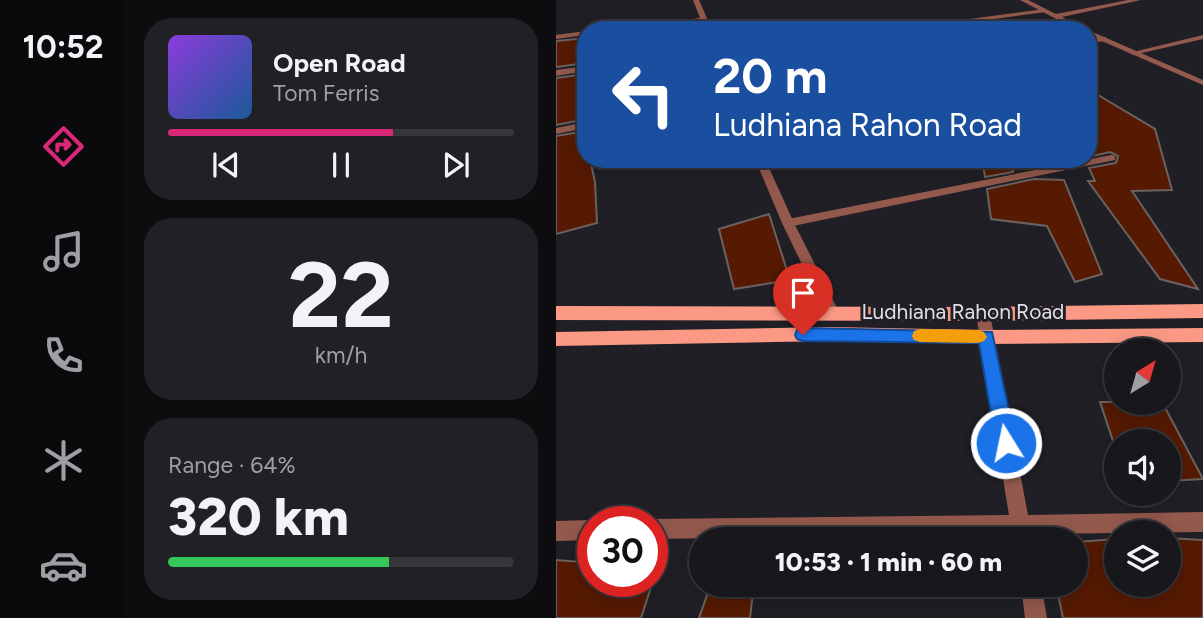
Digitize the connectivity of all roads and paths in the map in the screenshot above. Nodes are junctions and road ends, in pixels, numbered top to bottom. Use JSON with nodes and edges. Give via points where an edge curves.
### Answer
{"nodes":[{"id":1,"x":696,"y":0,"type":"edge"},
{"id":2,"x":1023,"y":0,"type":"edge"},
{"id":3,"x":1138,"y":0,"type":"edge"},
{"id":4,"x":1044,"y":11,"type":"junction"},
{"id":5,"x":1054,"y":16,"type":"junction"},
{"id":6,"x":705,"y":20,"type":"joint"},
{"id":7,"x":696,"y":21,"type":"edge"},
{"id":8,"x":967,"y":21,"type":"edge"},
{"id":9,"x":1064,"y":21,"type":"edge"},
{"id":10,"x":577,"y":34,"type":"edge"},
{"id":11,"x":1097,"y":36,"type":"edge"},
{"id":12,"x":556,"y":37,"type":"edge"},
{"id":13,"x":1202,"y":37,"type":"edge"},
{"id":14,"x":1103,"y":39,"type":"junction"},
{"id":15,"x":1097,"y":40,"type":"edge"},
{"id":16,"x":1133,"y":53,"type":"junction"},
{"id":17,"x":577,"y":70,"type":"edge"},
{"id":18,"x":556,"y":73,"type":"edge"},
{"id":19,"x":1202,"y":83,"type":"edge"},
{"id":20,"x":577,"y":127,"type":"edge"},
{"id":21,"x":556,"y":131,"type":"edge"},
{"id":22,"x":1111,"y":158,"type":"dead end"},
{"id":23,"x":1097,"y":161,"type":"edge"},
{"id":24,"x":764,"y":168,"type":"edge"},
{"id":25,"x":1061,"y":168,"type":"edge"},
{"id":26,"x":788,"y":223,"type":"junction"},
{"id":27,"x":1202,"y":311,"type":"edge"},
{"id":28,"x":556,"y":313,"type":"edge"},
{"id":29,"x":832,"y":313,"type":"junction"},
{"id":30,"x":983,"y":314,"type":"junction"},
{"id":31,"x":1202,"y":335,"type":"edge"},
{"id":32,"x":986,"y":337,"type":"junction"},
{"id":33,"x":556,"y":339,"type":"edge"},
{"id":34,"x":1202,"y":522,"type":"edge"},
{"id":35,"x":1021,"y":527,"type":"edge"},
{"id":36,"x":1088,"y":528,"type":"edge"},
{"id":37,"x":668,"y":529,"type":"edge"},
{"id":38,"x":689,"y":529,"type":"edge"},
{"id":39,"x":577,"y":530,"type":"edge"},
{"id":40,"x":556,"y":531,"type":"edge"},
{"id":41,"x":1033,"y":597,"type":"edge"},
{"id":42,"x":1036,"y":618,"type":"edge"}],
"edges":[{"from":1,"to":6,"type":"street"},
{"from":2,"to":4,"type":"street"},
{"from":3,"to":5,"type":"street"},
{"from":4,"to":5,"type":"street"},
{"from":4,"to":8,"type":"street"},
{"from":5,"to":9,"type":"street"},
{"from":6,"to":7,"type":"street"},
{"from":10,"to":12,"type":"street"},
{"from":11,"to":14,"type":"street"},
{"from":13,"to":16,"type":"street"},
{"from":14,"to":15,"type":"street"},
{"from":14,"to":16,"type":"street"},
{"from":16,"to":19,"type":"street"},
{"from":17,"to":18,"type":"street"},
{"from":20,"to":21,"type":"street"},
{"from":22,"to":23,"type":"street"},
{"from":24,"to":26,"type":"street"},
{"from":25,"to":26,"type":"street"},
{"from":26,"to":29,"type":"street"},
{"from":27,"to":30,"type":"main road","name":"Ludhiana Rahon Road"},
{"from":28,"to":29,"type":"main road","name":"Ludhiana Rahon Road"},
{"from":29,"to":30,"type":"main road","name":"Ludhiana Rahon Road"},
{"from":30,"to":32,"type":"street"},
{"from":31,"to":32,"type":"main road","name":"Ludhiana Rahon Road"},
{"from":32,"to":33,"type":"main road","name":"Ludhiana Rahon Road","via":[[831,334]]},
{"from":32,"to":35,"type":"street"},
{"from":34,"to":36,"type":"street"},
{"from":37,"to":38,"type":"street"},
{"from":39,"to":40,"type":"street"},
{"from":41,"to":42,"type":"street"}]}
